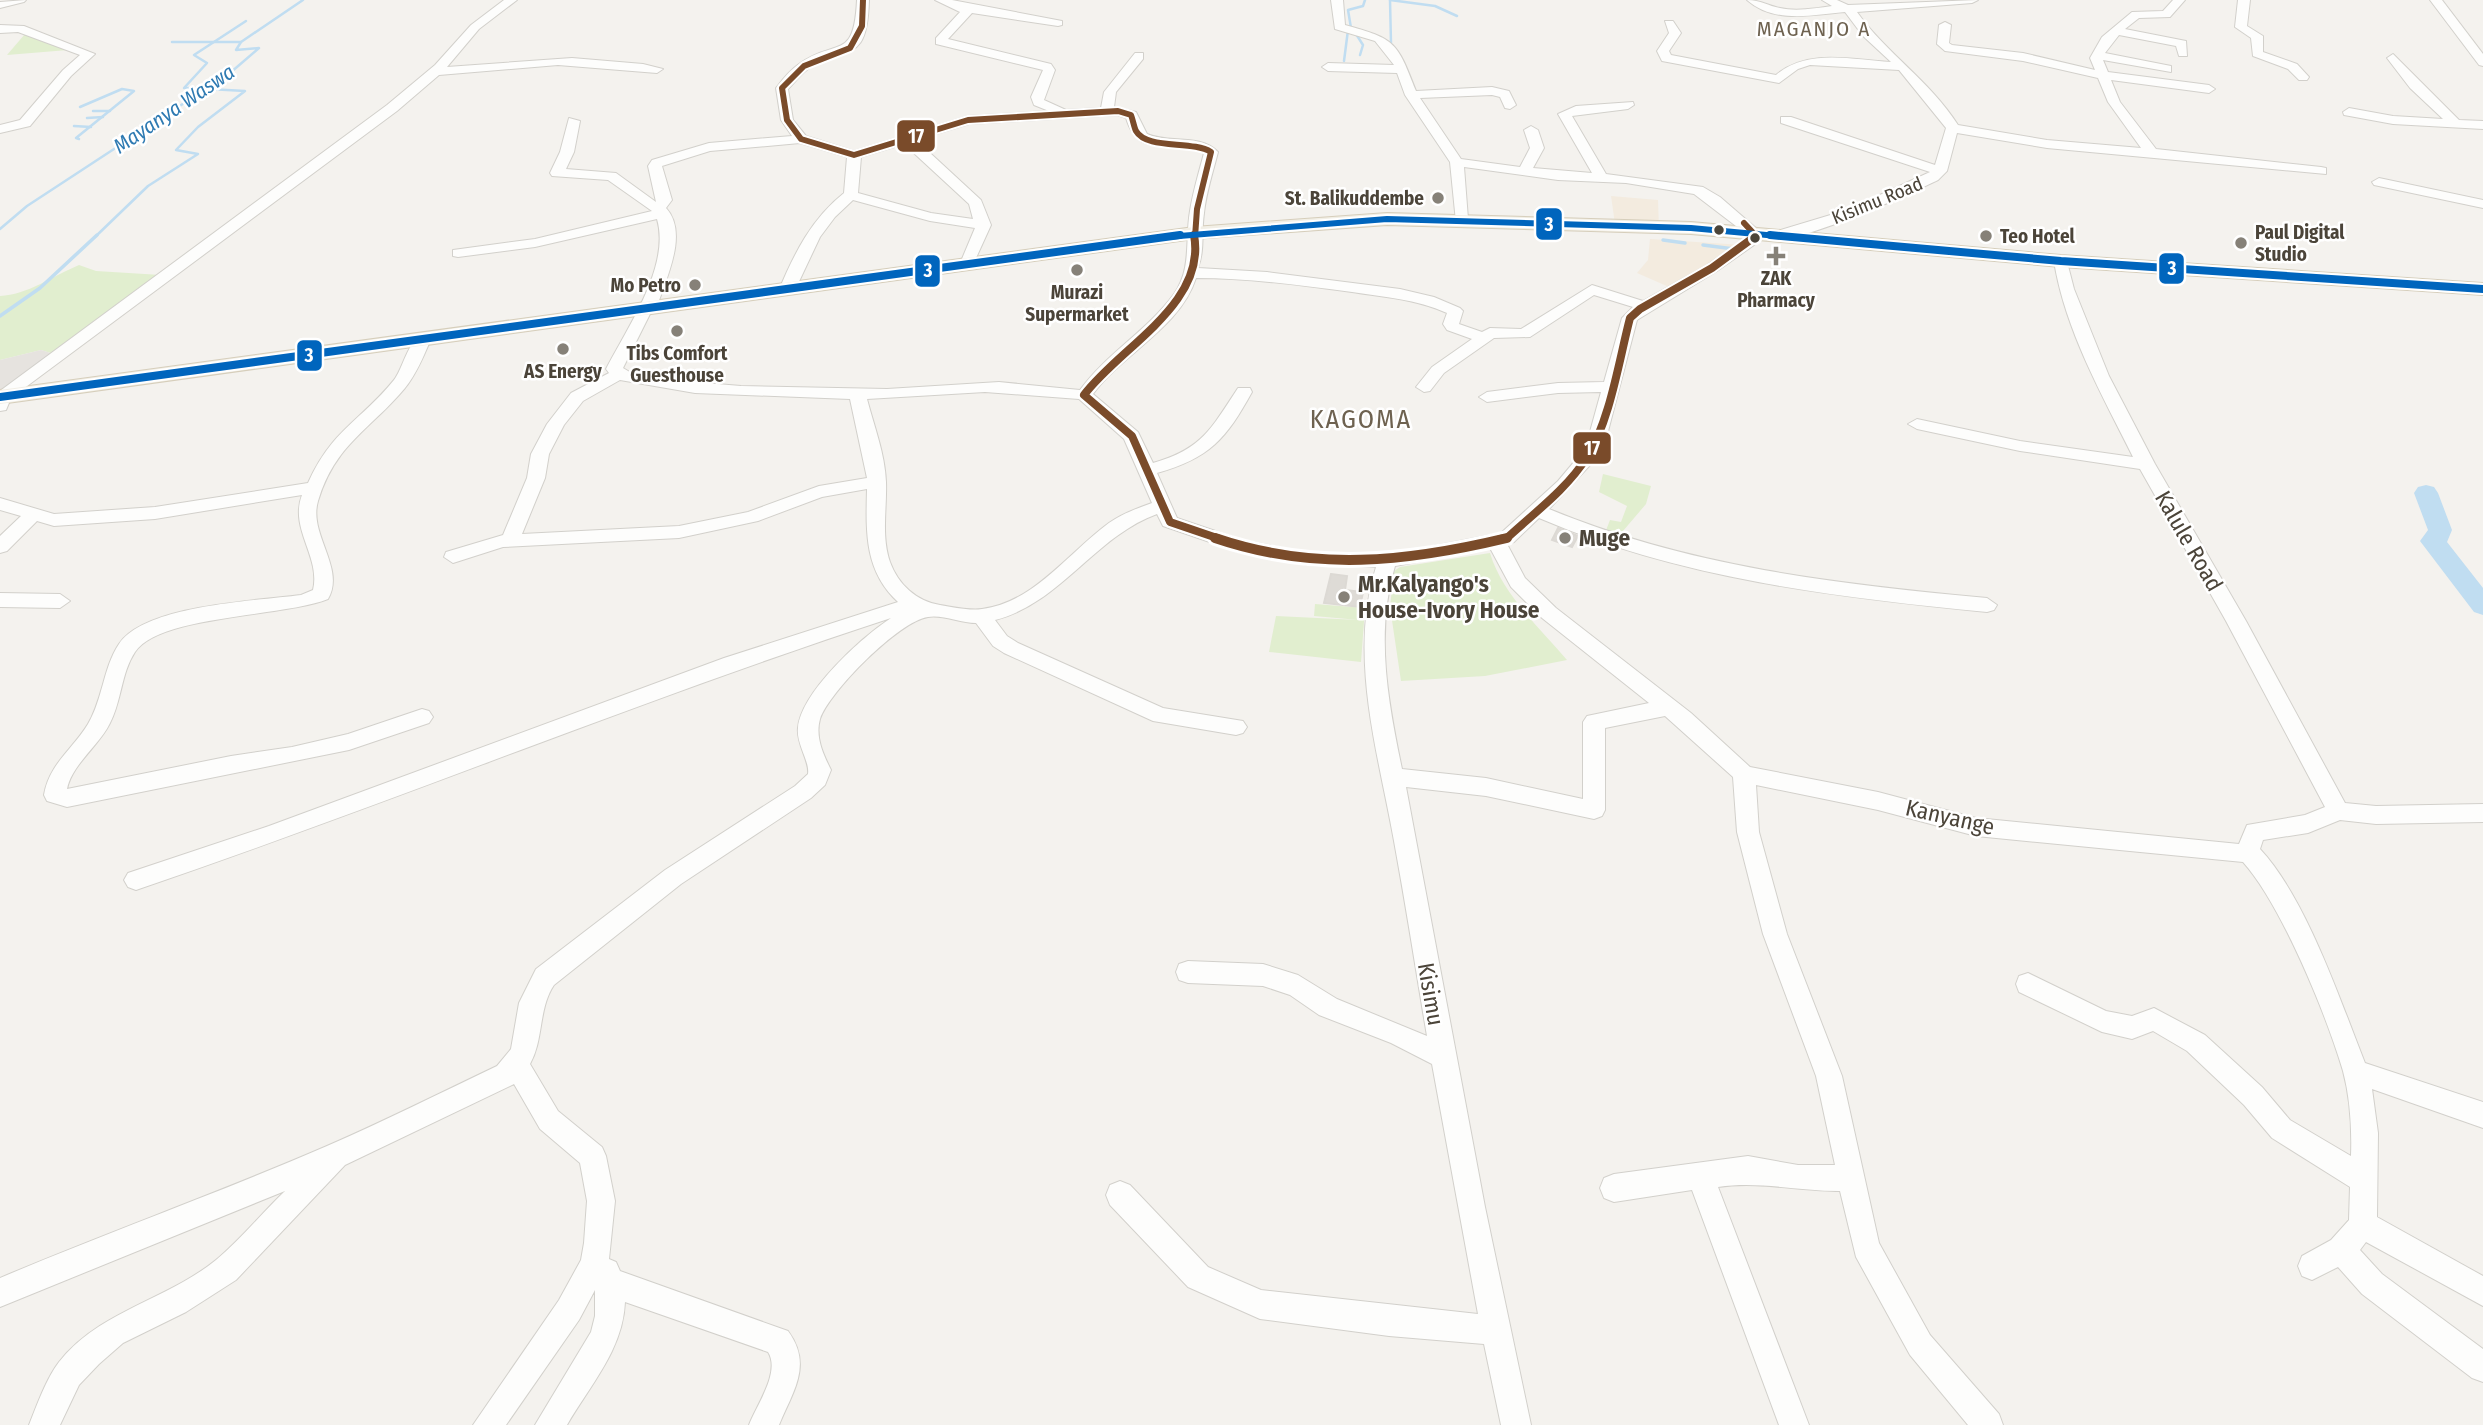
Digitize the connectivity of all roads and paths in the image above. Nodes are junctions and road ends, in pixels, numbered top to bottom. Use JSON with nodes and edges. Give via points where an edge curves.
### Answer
{"nodes":[{"id":1,"x":20,"y":0,"type":"edge"},
{"id":2,"x":512,"y":0,"type":"edge"},
{"id":3,"x":863,"y":0,"type":"edge"},
{"id":4,"x":941,"y":0,"type":"edge"},
{"id":5,"x":1337,"y":0,"type":"edge"},
{"id":6,"x":1753,"y":0,"type":"edge"},
{"id":7,"x":1828,"y":0,"type":"edge"},
{"id":8,"x":1972,"y":0,"type":"edge"},
{"id":9,"x":2179,"y":0,"type":"edge"},
{"id":10,"x":2244,"y":0,"type":"edge"},
{"id":11,"x":2436,"y":0,"type":"edge"},
{"id":12,"x":0,"y":5,"type":"edge"},
{"id":13,"x":965,"y":8,"type":"junction"},
{"id":14,"x":1851,"y":11,"type":"junction"},
{"id":15,"x":1058,"y":23,"type":"dead end"},
{"id":16,"x":1669,"y":23,"type":"dead end"},
{"id":17,"x":1945,"y":24,"type":"dead end"},
{"id":18,"x":0,"y":29,"type":"edge"},
{"id":19,"x":1342,"y":29,"type":"junction"},
{"id":20,"x":2115,"y":31,"type":"junction"},
{"id":21,"x":2183,"y":53,"type":"dead end"},
{"id":22,"x":1139,"y":55,"type":"dead end"},
{"id":23,"x":1344,"y":55,"type":"junction"},
{"id":24,"x":2097,"y":55,"type":"junction"},
{"id":25,"x":2393,"y":58,"type":"dead end"},
{"id":26,"x":2483,"y":62,"type":"edge"},
{"id":27,"x":1902,"y":66,"type":"junction"},
{"id":28,"x":1328,"y":67,"type":"dead end"},
{"id":29,"x":657,"y":69,"type":"dead end"},
{"id":30,"x":1401,"y":69,"type":"junction"},
{"id":31,"x":2167,"y":69,"type":"dead end"},
{"id":32,"x":436,"y":71,"type":"junction"},
{"id":33,"x":2102,"y":75,"type":"junction"},
{"id":34,"x":2304,"y":77,"type":"dead end"},
{"id":35,"x":2209,"y":89,"type":"dead end"},
{"id":36,"x":1410,"y":95,"type":"junction"},
{"id":37,"x":1628,"y":105,"type":"dead end"},
{"id":38,"x":1510,"y":106,"type":"dead end"},
{"id":39,"x":1107,"y":111,"type":"junction"},
{"id":40,"x":1062,"y":112,"type":"junction"},
{"id":41,"x":2349,"y":112,"type":"dead end"},
{"id":42,"x":1786,"y":120,"type":"dead end"},
{"id":43,"x":574,"y":121,"type":"dead end"},
{"id":44,"x":2456,"y":124,"type":"junction"},
{"id":45,"x":2483,"y":125,"type":"edge"},
{"id":46,"x":0,"y":128,"type":"edge"},
{"id":47,"x":1954,"y":128,"type":"junction"},
{"id":48,"x":1531,"y":130,"type":"dead end"},
{"id":49,"x":801,"y":139,"type":"junction"},
{"id":50,"x":907,"y":139,"type":"junction"},
{"id":51,"x":2152,"y":153,"type":"junction"},
{"id":52,"x":854,"y":155,"type":"junction"},
{"id":53,"x":1457,"y":162,"type":"junction"},
{"id":54,"x":1940,"y":171,"type":"junction"},
{"id":55,"x":2320,"y":171,"type":"dead end"},
{"id":56,"x":1524,"y":172,"type":"junction"},
{"id":57,"x":1601,"y":178,"type":"junction"},
{"id":58,"x":2379,"y":182,"type":"dead end"},
{"id":59,"x":851,"y":195,"type":"junction"},
{"id":60,"x":2483,"y":204,"type":"edge"},
{"id":61,"x":661,"y":210,"type":"junction"},
{"id":62,"x":1461,"y":219,"type":"junction"},
{"id":63,"x":981,"y":223,"type":"junction"},
{"id":64,"x":1194,"y":233,"type":"junction"},
{"id":65,"x":1763,"y":237,"type":"junction"},
{"id":66,"x":458,"y":253,"type":"dead end"},
{"id":67,"x":2061,"y":261,"type":"junction"},
{"id":68,"x":966,"y":266,"type":"junction"},
{"id":69,"x":1192,"y":273,"type":"junction"},
{"id":70,"x":2483,"y":289,"type":"edge"},
{"id":71,"x":788,"y":290,"type":"junction"},
{"id":72,"x":1645,"y":306,"type":"junction"},
{"id":73,"x":646,"y":311,"type":"junction"},
{"id":74,"x":1485,"y":338,"type":"junction"},
{"id":75,"x":422,"y":341,"type":"junction"},
{"id":76,"x":617,"y":374,"type":"junction"},
{"id":77,"x":1424,"y":387,"type":"dead end"},
{"id":78,"x":1613,"y":387,"type":"junction"},
{"id":79,"x":1244,"y":391,"type":"dead end"},
{"id":80,"x":857,"y":393,"type":"junction"},
{"id":81,"x":1084,"y":395,"type":"junction"},
{"id":82,"x":1486,"y":397,"type":"dead end"},
{"id":83,"x":1,"y":400,"type":"edge"},
{"id":84,"x":1917,"y":424,"type":"dead end"},
{"id":85,"x":2146,"y":464,"type":"junction"},
{"id":86,"x":1146,"y":471,"type":"junction"},
{"id":87,"x":877,"y":482,"type":"junction"},
{"id":88,"x":316,"y":487,"type":"junction"},
{"id":89,"x":0,"y":504,"type":"edge"},
{"id":90,"x":1161,"y":506,"type":"junction"},
{"id":91,"x":1536,"y":510,"type":"junction"},
{"id":92,"x":27,"y":521,"type":"junction"},
{"id":93,"x":0,"y":527,"type":"edge"},
{"id":94,"x":510,"y":540,"type":"junction"},
{"id":95,"x":1496,"y":542,"type":"junction"},
{"id":96,"x":0,"y":547,"type":"edge"},
{"id":97,"x":453,"y":557,"type":"dead end"},
{"id":98,"x":1387,"y":561,"type":"junction"},
{"id":99,"x":0,"y":600,"type":"edge"},
{"id":100,"x":60,"y":601,"type":"dead end"},
{"id":101,"x":1987,"y":606,"type":"dead end"},
{"id":102,"x":919,"y":607,"type":"junction"},
{"id":103,"x":981,"y":616,"type":"junction"},
{"id":104,"x":1669,"y":707,"type":"junction"},
{"id":105,"x":422,"y":717,"type":"dead end"},
{"id":106,"x":1236,"y":727,"type":"dead end"},
{"id":107,"x":1744,"y":774,"type":"junction"},
{"id":108,"x":1393,"y":777,"type":"junction"},
{"id":109,"x":2338,"y":811,"type":"junction"},
{"id":110,"x":2483,"y":813,"type":"edge"},
{"id":111,"x":2248,"y":851,"type":"junction"},
{"id":112,"x":136,"y":880,"type":"dead end"},
{"id":113,"x":1188,"y":972,"type":"dead end"},
{"id":114,"x":2028,"y":984,"type":"dead end"},
{"id":115,"x":1443,"y":1057,"type":"junction"},
{"id":116,"x":517,"y":1066,"type":"junction"},
{"id":117,"x":2356,"y":1072,"type":"junction"},
{"id":118,"x":2483,"y":1115,"type":"edge"},
{"id":119,"x":338,"y":1156,"type":"junction"},
{"id":120,"x":1701,"y":1177,"type":"junction"},
{"id":121,"x":1849,"y":1178,"type":"junction"},
{"id":122,"x":2363,"y":1179,"type":"junction"},
{"id":123,"x":1614,"y":1188,"type":"dead end"},
{"id":124,"x":1121,"y":1195,"type":"dead end"},
{"id":125,"x":2363,"y":1225,"type":"junction"},
{"id":126,"x":598,"y":1243,"type":"junction"},
{"id":127,"x":2341,"y":1250,"type":"junction"},
{"id":128,"x":2312,"y":1266,"type":"dead end"},
{"id":129,"x":610,"y":1282,"type":"junction"},
{"id":130,"x":2483,"y":1292,"type":"edge"},
{"id":131,"x":0,"y":1293,"type":"edge"},
{"id":132,"x":1495,"y":1330,"type":"junction"},
{"id":133,"x":2483,"y":1367,"type":"edge"},
{"id":134,"x":44,"y":1425,"type":"edge"},
{"id":135,"x":488,"y":1425,"type":"edge"},
{"id":136,"x":550,"y":1425,"type":"edge"},
{"id":137,"x":764,"y":1425,"type":"edge"},
{"id":138,"x":1516,"y":1425,"type":"edge"},
{"id":139,"x":1794,"y":1425,"type":"edge"},
{"id":140,"x":1988,"y":1425,"type":"edge"}],
"edges":[{"from":1,"to":12,"type":"street"},
{"from":2,"to":32,"type":"street","via":[[475,27]]},
{"from":3,"to":49,"type":"street","via":[[862,26],[849,48],[804,66],[782,88],[787,120]]},
{"from":4,"to":13,"type":"street"},
{"from":5,"to":19,"type":"street","via":[[1336,20]]},
{"from":6,"to":14,"type":"street","via":[[1789,13]]},
{"from":7,"to":14,"type":"street"},
{"from":8,"to":14,"type":"street"},
{"from":9,"to":20,"type":"street","via":[[2166,15],[2136,13]]},
{"from":10,"to":34,"type":"street","via":[[2241,27],[2257,36],[2256,53],[2294,65]]},
{"from":11,"to":26,"type":"street"},
{"from":13,"to":15,"type":"street"},
{"from":13,"to":40,"type":"street","via":[[963,18],[940,41],[1047,67],[1038,102]]},
{"from":14,"to":27,"type":"street","via":[[1867,34]]},
{"from":16,"to":27,"type":"street","via":[[1675,33],[1663,51],[1666,58],[1756,77],[1779,79],[1809,61]]},
{"from":17,"to":33,"type":"street","via":[[1946,47],[2023,57]]},
{"from":18,"to":46,"type":"street","via":[[20,28],[89,54],[27,121]]},
{"from":19,"to":23,"type":"street"},
{"from":19,"to":30,"type":"street","via":[[1379,38],[1397,57]]},
{"from":20,"to":21,"type":"street","via":[[2182,44]]},
{"from":20,"to":24,"type":"street"},
{"from":22,"to":39,"type":"street","via":[[1110,92]]},
{"from":23,"to":28,"type":"street"},
{"from":23,"to":30,"type":"street"},
{"from":24,"to":31,"type":"street"},
{"from":24,"to":33,"type":"street"},
{"from":25,"to":44,"type":"street"},
{"from":27,"to":47,"type":"street"},
{"from":29,"to":32,"type":"street","via":[[568,61]]},
{"from":30,"to":36,"type":"street"},
{"from":32,"to":83,"type":"street"},
{"from":33,"to":35,"type":"street"},
{"from":33,"to":51,"type":"street","via":[[2120,111]]},
{"from":36,"to":38,"type":"street","via":[[1492,91],[1505,94]]},
{"from":36,"to":53,"type":"street"},
{"from":37,"to":57,"type":"street","via":[[1564,114]]},
{"from":39,"to":40,"type":"street"},
{"from":39,"to":64,"type":"street","via":[[1131,115],[1135,130],[1149,139],[1204,146],[1212,152]]},
{"from":40,"to":50,"type":"street","via":[[968,120]]},
{"from":41,"to":44,"type":"street"},
{"from":42,"to":54,"type":"street"},
{"from":43,"to":61,"type":"street","via":[[557,173],[611,176]]},
{"from":44,"to":45,"type":"street"},
{"from":47,"to":51,"type":"street","via":[[2047,144]]},
{"from":47,"to":54,"type":"street","name":"Kisimu Road"},
{"from":48,"to":56,"type":"street","via":[[1537,148]]},
{"from":49,"to":52,"type":"street"},
{"from":49,"to":61,"type":"street","via":[[709,147],[657,163],[665,200]]},
{"from":50,"to":52,"type":"street"},
{"from":50,"to":63,"type":"street","via":[[976,203]]},
{"from":51,"to":55,"type":"street"},
{"from":52,"to":59,"type":"street"},
{"from":53,"to":56,"type":"street"},
{"from":53,"to":62,"type":"street"},
{"from":54,"to":65,"type":"street","name":"Kisimu Road","via":[[1820,224],[1783,237]]},
{"from":56,"to":57,"type":"street"},
{"from":57,"to":65,"type":"street","via":[[1698,190]]},
{"from":58,"to":60,"type":"street"},
{"from":59,"to":63,"type":"street","via":[[930,217]]},
{"from":59,"to":71,"type":"street","via":[[822,223]]},
{"from":61,"to":66,"type":"street","via":[[535,243]]},
{"from":61,"to":73,"type":"street","via":[[668,230],[667,248]]},
{"from":62,"to":64,"type":"main road","via":[[1387,219]]},
{"from":62,"to":65,"type":"main road","via":[[1691,228]]},
{"from":63,"to":68,"type":"street","via":[[984,227]]},
{"from":64,"to":68,"type":"main road"},
{"from":64,"to":69,"type":"street","via":[[1197,250]]},
{"from":65,"to":67,"type":"main road"},
{"from":65,"to":72,"type":"street"},
{"from":67,"to":70,"type":"main road"},
{"from":67,"to":85,"type":"street","name":"Kalule Road","via":[[2066,289],[2087,343]]},
{"from":68,"to":71,"type":"main road"},
{"from":69,"to":74,"type":"street","via":[[1244,272],[1424,299],[1455,312],[1453,327]]},
{"from":69,"to":81,"type":"street","via":[[1171,310],[1102,371]]},
{"from":71,"to":73,"type":"main road"},
{"from":72,"to":74,"type":"street","via":[[1592,290],[1524,334],[1496,332]]},
{"from":72,"to":78,"type":"street","via":[[1630,318]]},
{"from":73,"to":75,"type":"main road"},
{"from":73,"to":76,"type":"street","via":[[614,369]]},
{"from":74,"to":77,"type":"street","via":[[1438,370]]},
{"from":75,"to":83,"type":"main road"},
{"from":75,"to":88,"type":"street","via":[[412,367],[395,389],[338,444]]},
{"from":76,"to":80,"type":"street","via":[[642,383],[693,388]]},
{"from":76,"to":94,"type":"street","via":[[576,397],[556,424],[540,454],[536,478]]},
{"from":78,"to":82,"type":"street"},
{"from":78,"to":91,"type":"street","via":[[1597,439],[1586,458]]},
{"from":79,"to":86,"type":"street","via":[[1211,444],[1194,455]]},
{"from":80,"to":81,"type":"street","via":[[996,387]]},
{"from":80,"to":87,"type":"street"},
{"from":81,"to":86,"type":"street","via":[[1125,427]]},
{"from":84,"to":85,"type":"street","via":[[2020,446]]},
{"from":85,"to":109,"type":"street","name":"Kalule Road"},
{"from":86,"to":90,"type":"street"},
{"from":87,"to":94,"type":"street","via":[[811,494],[752,517],[679,532]]},
{"from":87,"to":102,"type":"street","via":[[879,557],[887,576]]},
{"from":88,"to":92,"type":"street","via":[[155,513]]},
{"from":88,"to":105,"type":"street","via":[[305,520],[320,564],[321,594],[304,601],[167,623],[133,639],[109,690],[103,718],[68,763],[55,795],[67,799],[292,755],[349,742]]},
{"from":89,"to":92,"type":"street"},
{"from":90,"to":98,"type":"street","via":[[1175,525],[1239,546],[1309,558]]},
{"from":90,"to":103,"type":"street","via":[[1125,521],[1037,593],[1002,612]]},
{"from":91,"to":95,"type":"street","via":[[1516,531]]},
{"from":91,"to":101,"type":"street","via":[[1694,562],[1832,590]]},
{"from":92,"to":93,"type":"street"},
{"from":92,"to":96,"type":"street"},
{"from":94,"to":97,"type":"street"},
{"from":95,"to":98,"type":"street"},
{"from":95,"to":104,"type":"street","via":[[1518,582],[1549,613]]},
{"from":98,"to":108,"type":"street","name":"Kisimu","via":[[1377,596],[1375,639]]},
{"from":99,"to":100,"type":"street"},
{"from":102,"to":103,"type":"street"},
{"from":102,"to":112,"type":"street","via":[[731,663],[276,833]]},
{"from":102,"to":116,"type":"street","via":[[872,645],[830,688],[811,716],[808,733],[811,758],[820,770],[817,779],[673,877],[545,977],[533,991],[526,1053]]},
{"from":103,"to":106,"type":"street","via":[[1010,648],[1160,715]]},
{"from":104,"to":107,"type":"street"},
{"from":104,"to":108,"type":"street","via":[[1594,722],[1594,810],[1486,787]]},
{"from":107,"to":111,"type":"street","name":"Kanyange","via":[[1878,800],[1976,827]]},
{"from":107,"to":121,"type":"street","via":[[1748,832],[1775,934],[1829,1076]]},
{"from":108,"to":115,"type":"street","name":"Kisimu"},
{"from":109,"to":110,"type":"street"},
{"from":109,"to":111,"type":"street","via":[[2308,824],[2255,832]]},
{"from":111,"to":117,"type":"street","via":[[2269,874],[2312,961]]},
{"from":113,"to":115,"type":"street","via":[[1263,975],[1298,986],[1328,1007]]},
{"from":114,"to":122,"type":"street","via":[[2102,1021],[2132,1028],[2154,1019],[2166,1024],[2235,1079],[2281,1129]]},
{"from":115,"to":132,"type":"street","name":"Kisimu"},
{"from":116,"to":119,"type":"street"},
{"from":116,"to":126,"type":"street","via":[[549,1120],[592,1156],[601,1201]]},
{"from":117,"to":118,"type":"street"},
{"from":117,"to":122,"type":"street","via":[[2365,1133]]},
{"from":119,"to":131,"type":"street"},
{"from":119,"to":134,"type":"street","via":[[226,1270],[195,1292],[113,1333],[88,1353],[68,1374]]},
{"from":120,"to":121,"type":"street","via":[[1748,1169],[1798,1178]]},
{"from":120,"to":123,"type":"street"},
{"from":120,"to":139,"type":"street"},
{"from":121,"to":140,"type":"street","via":[[1866,1247],[1886,1287],[1920,1345]]},
{"from":122,"to":125,"type":"street"},
{"from":124,"to":132,"type":"street","via":[[1198,1277],[1260,1304]]},
{"from":125,"to":127,"type":"street"},
{"from":125,"to":130,"type":"street"},
{"from":126,"to":129,"type":"street"},
{"from":126,"to":135,"type":"street","via":[[590,1273],[569,1310]]},
{"from":127,"to":128,"type":"street"},
{"from":127,"to":133,"type":"street","via":[[2372,1284]]},
{"from":129,"to":136,"type":"street","via":[[606,1336]]},
{"from":129,"to":137,"type":"street","via":[[778,1341],[789,1361]]},
{"from":132,"to":138,"type":"street","name":"Kisimu"}]}
